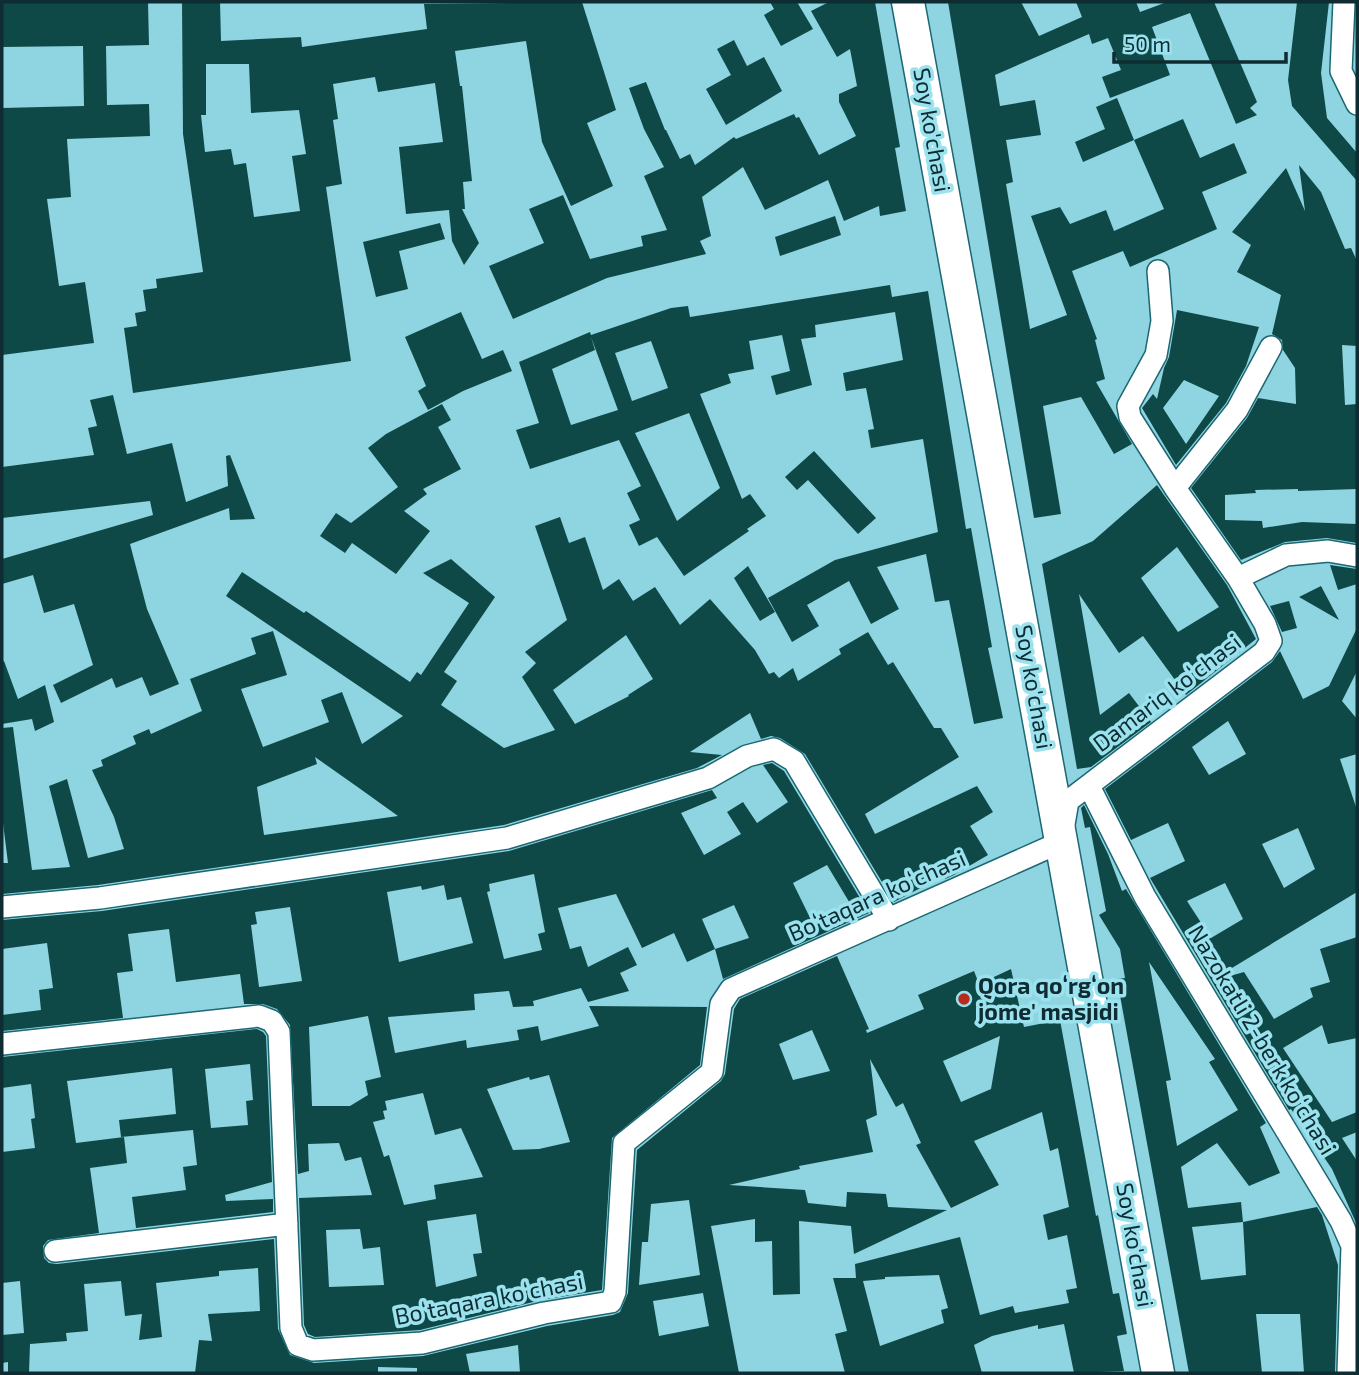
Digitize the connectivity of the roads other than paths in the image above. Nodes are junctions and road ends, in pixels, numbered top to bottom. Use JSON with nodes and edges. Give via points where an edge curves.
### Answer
{"nodes":[{"id":1,"x":908,"y":2,"type":"edge"},
{"id":2,"x":1344,"y":2,"type":"edge"},
{"id":3,"x":1357,"y":104,"type":"edge"},
{"id":4,"x":1158,"y":271,"type":"dead end"},
{"id":5,"x":1271,"y":347,"type":"dead end"},
{"id":6,"x":1175,"y":488,"type":"junction"},
{"id":7,"x":1357,"y":556,"type":"edge"},
{"id":8,"x":1238,"y":578,"type":"junction"},
{"id":9,"x":1089,"y":786,"type":"junction"},
{"id":10,"x":1061,"y":842,"type":"junction"},
{"id":11,"x":2,"y":907,"type":"edge"},
{"id":12,"x":889,"y":920,"type":"junction"},
{"id":13,"x":2,"y":1044,"type":"edge"},
{"id":14,"x":287,"y":1224,"type":"junction"},
{"id":15,"x":55,"y":1251,"type":"dead end"},
{"id":16,"x":1158,"y":1373,"type":"edge"},
{"id":17,"x":1348,"y":1373,"type":"edge"}],
"edges":[{"from":1,"to":10,"type":"main road","name":"Soy ko'chasi"},
{"from":2,"to":3,"type":"street","via":[[1341,71]]},
{"from":4,"to":6,"type":"street","via":[[1162,321],[1156,355],[1128,406],[1130,417]]},
{"from":5,"to":6,"type":"street","via":[[1237,410]]},
{"from":6,"to":8,"type":"street"},
{"from":7,"to":8,"type":"street","via":[[1328,551],[1286,555]]},
{"from":8,"to":9,"type":"street","name":"Damariq koʻchasi","via":[[1272,641],[1264,652]]},
{"from":9,"to":10,"type":"street","name":"Damariq koʻchasi","via":[[1069,801]]},
{"from":9,"to":17,"type":"street","name":"Nazokatli 2-berk koʻchasi","via":[[1145,897],[1352,1246]]},
{"from":10,"to":12,"type":"street","name":"Boʻtaqara koʻchasi"},
{"from":10,"to":16,"type":"main road","name":"Soy ko'chasi"},
{"from":11,"to":12,"type":"street","via":[[100,898],[507,838],[708,778],[747,756],[774,749],[794,761]]},
{"from":12,"to":14,"type":"street","name":"Boʻtaqara koʻchasi","via":[[730,989],[721,1004],[712,1072],[624,1143],[611,1302],[422,1343],[313,1350],[299,1345],[291,1328]]},
{"from":13,"to":14,"type":"street","name":"Boʻtaqara koʻchasi","via":[[259,1016],[272,1021],[279,1032]]},
{"from":14,"to":15,"type":"street"}]}
